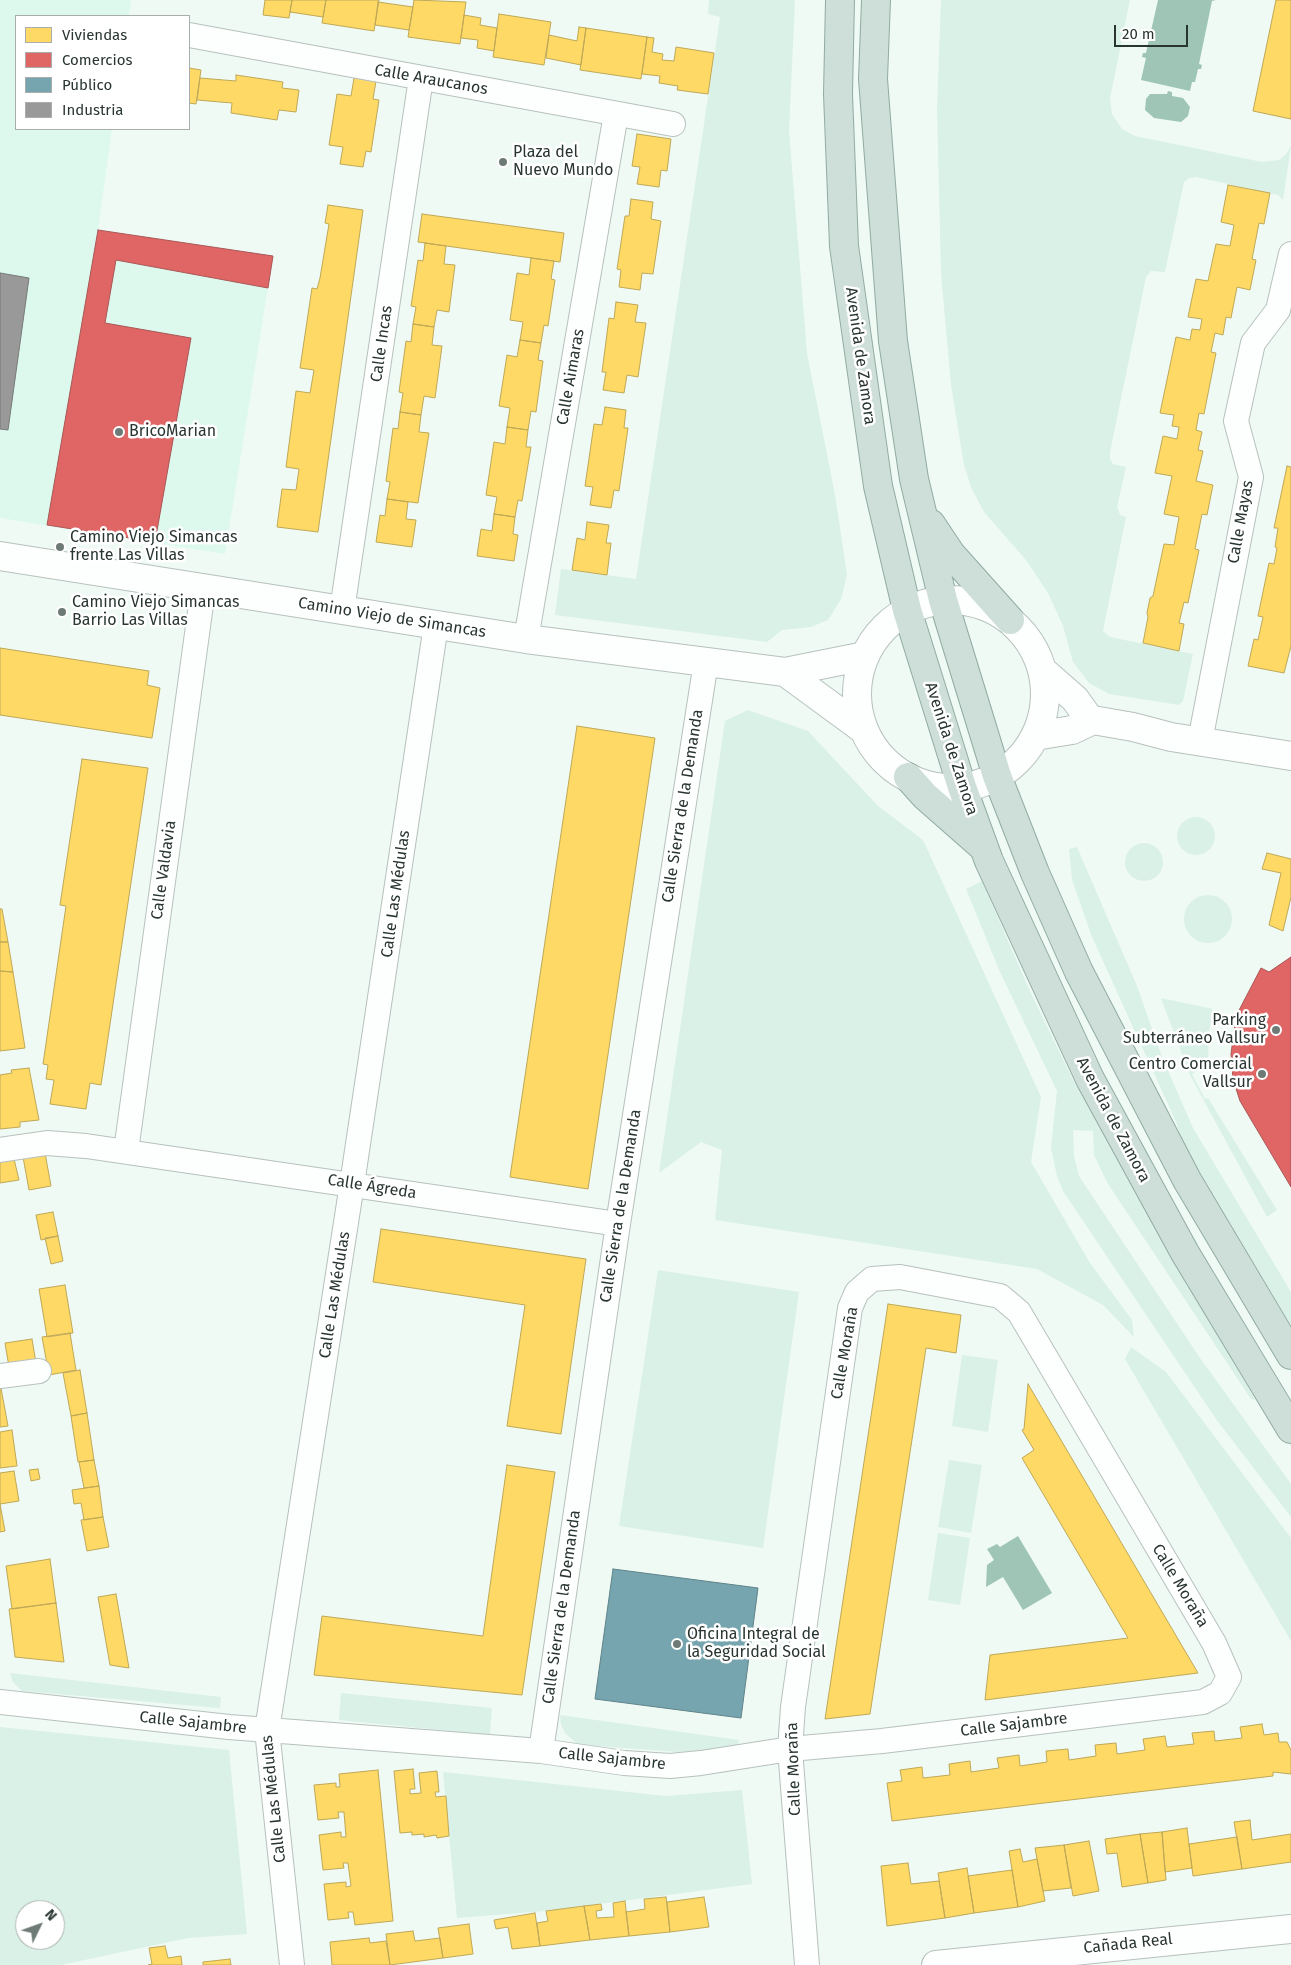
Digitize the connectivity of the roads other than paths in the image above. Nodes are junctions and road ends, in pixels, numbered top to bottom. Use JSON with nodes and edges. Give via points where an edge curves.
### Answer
{"nodes":[{"id":1,"x":840,"y":0,"type":"edge"},
{"id":2,"x":876,"y":0,"type":"edge"},
{"id":3,"x":190,"y":35,"type":"edge"},
{"id":4,"x":421,"y":78,"type":"junction"},
{"id":5,"x":616,"y":114,"type":"junction"},
{"id":6,"x":673,"y":124,"type":"dead end"},
{"id":7,"x":1291,"y":254,"type":"edge"},
{"id":8,"x":921,"y":508,"type":"junction"},
{"id":9,"x":0,"y":556,"type":"edge"},
{"id":10,"x":203,"y":590,"type":"junction"},
{"id":11,"x":943,"y":600,"type":"junction"},
{"id":12,"x":342,"y":610,"type":"junction"},
{"id":13,"x":908,"y":610,"type":"junction"},
{"id":14,"x":1010,"y":620,"type":"junction"},
{"id":15,"x":436,"y":625,"type":"junction"},
{"id":16,"x":526,"y":639,"type":"junction"},
{"id":17,"x":865,"y":656,"type":"junction"},
{"id":18,"x":706,"y":662,"type":"junction"},
{"id":19,"x":1043,"y":671,"type":"junction"},
{"id":20,"x":785,"y":672,"type":"junction"},
{"id":21,"x":1090,"y":720,"type":"junction"},
{"id":22,"x":864,"y":730,"type":"junction"},
{"id":23,"x":1036,"y":736,"type":"junction"},
{"id":24,"x":1200,"y":741,"type":"junction"},
{"id":25,"x":1291,"y":756,"type":"edge"},
{"id":26,"x":997,"y":776,"type":"junction"},
{"id":27,"x":908,"y":778,"type":"junction"},
{"id":28,"x":962,"y":787,"type":"junction"},
{"id":29,"x":984,"y":848,"type":"junction"},
{"id":30,"x":0,"y":1150,"type":"edge"},
{"id":31,"x":126,"y":1151,"type":"junction"},
{"id":32,"x":352,"y":1184,"type":"junction"},
{"id":33,"x":618,"y":1224,"type":"junction"},
{"id":34,"x":1291,"y":1355,"type":"edge"},
{"id":35,"x":39,"y":1370,"type":"dead end"},
{"id":36,"x":0,"y":1376,"type":"edge"},
{"id":37,"x":1291,"y":1429,"type":"edge"},
{"id":38,"x":1220,"y":1693,"type":"joint"},
{"id":39,"x":1,"y":1697,"type":"edge"},
{"id":40,"x":267,"y":1730,"type":"junction"},
{"id":41,"x":790,"y":1749,"type":"junction"},
{"id":42,"x":541,"y":1751,"type":"junction"},
{"id":43,"x":1291,"y":1929,"type":"edge"},
{"id":44,"x":292,"y":1965,"type":"edge"},
{"id":45,"x":807,"y":1965,"type":"edge"},
{"id":46,"x":936,"y":1965,"type":"edge"}],
"edges":[{"from":1,"to":13,"type":"highway","name":"Avenida de Zamora","via":[[838,94],[844,246],[880,492]]},
{"from":2,"to":8,"type":"highway","via":[[873,79],[892,340]]},
{"from":3,"to":4,"type":"street","name":"Calle Araucanos"},
{"from":4,"to":5,"type":"street","name":"Calle Araucanos"},
{"from":4,"to":12,"type":"street","name":"Calle Incas"},
{"from":5,"to":6,"type":"street","name":"Calle Araucanos"},
{"from":5,"to":16,"type":"street","name":"Calle Aimaras"},
{"from":7,"to":24,"type":"street","name":"Calle Mayas","via":[[1278,310],[1253,343],[1236,421],[1251,477]]},
{"from":8,"to":11,"type":"highway"},
{"from":8,"to":14,"type":"highway","via":[[951,554]]},
{"from":9,"to":10,"type":"main road","name":"Camino Viejo de Simancas"},
{"from":10,"to":12,"type":"main road","name":"Camino Viejo de Simancas"},
{"from":10,"to":31,"type":"street","name":"Calle Valdavia"},
{"from":11,"to":13,"type":"main road"},
{"from":11,"to":14,"type":"main road","via":[[981,604]]},
{"from":11,"to":26,"type":"highway"},
{"from":12,"to":15,"type":"main road","name":"Camino Viejo de Simancas"},
{"from":13,"to":17,"type":"main road","via":[[888,624]]},
{"from":13,"to":28,"type":"highway","name":"Avenida de Zamora"},
{"from":14,"to":19,"type":"main road","via":[[1033,647]]},
{"from":15,"to":16,"type":"main road","name":"Camino Viejo de Simancas"},
{"from":15,"to":32,"type":"street","name":"Calle Las Médulas"},
{"from":16,"to":18,"type":"main road","name":"Camino Viejo de Simancas"},
{"from":17,"to":20,"type":"main road","name":"Camino Viejo de Simancas"},
{"from":17,"to":22,"type":"main road","via":[[857,691]]},
{"from":18,"to":20,"type":"main road","name":"Camino Viejo de Simancas"},
{"from":18,"to":33,"type":"street","name":"Calle Sierra de la Demanda"},
{"from":19,"to":21,"type":"main road","via":[[1075,699]]},
{"from":19,"to":23,"type":"main road","via":[[1045,704]]},
{"from":20,"to":22,"type":"main road","name":"Camino Viejo de Simancas"},
{"from":21,"to":23,"type":"main road","via":[[1072,730]]},
{"from":21,"to":24,"type":"main road"},
{"from":22,"to":27,"type":"main road","via":[[877,751]]},
{"from":23,"to":26,"type":"main road","via":[[1022,756]]},
{"from":24,"to":25,"type":"main road"},
{"from":26,"to":28,"type":"main road"},
{"from":26,"to":34,"type":"highway","via":[[1079,972],[1187,1180]]},
{"from":27,"to":28,"type":"main road","via":[[942,788]]},
{"from":27,"to":29,"type":"highway"},
{"from":28,"to":29,"type":"highway","name":"Avenida de Zamora"},
{"from":29,"to":37,"type":"highway","name":"Avenida de Zamora","via":[[1090,1079],[1185,1253]]},
{"from":30,"to":31,"type":"street","name":"Calle Ágreda","via":[[47,1143]]},
{"from":31,"to":32,"type":"street","name":"Calle Ágreda"},
{"from":32,"to":33,"type":"street","name":"Calle Ágreda"},
{"from":32,"to":40,"type":"street","name":"Calle Las Médulas"},
{"from":33,"to":42,"type":"street","name":"Calle Sierra de la Demanda"},
{"from":35,"to":36,"type":"street"},
{"from":38,"to":41,"type":"street","name":"Calle Sajambre","via":[[1203,1702]]},
{"from":38,"to":41,"type":"street","name":"Calle Moraña","via":[[1228,1677],[1214,1643],[1019,1312],[1000,1296],[900,1277],[872,1279],[857,1292],[850,1308],[793,1708]]},
{"from":39,"to":40,"type":"street","name":"Calle Sajambre"},
{"from":40,"to":42,"type":"street","name":"Calle Sajambre"},
{"from":40,"to":44,"type":"street","name":"Calle Las Médulas"},
{"from":41,"to":42,"type":"street","name":"Calle Sajambre","via":[[670,1766]]},
{"from":41,"to":45,"type":"street","name":"Calle Moraña"},
{"from":43,"to":46,"type":"main road","name":"Cañada Real"}]}
